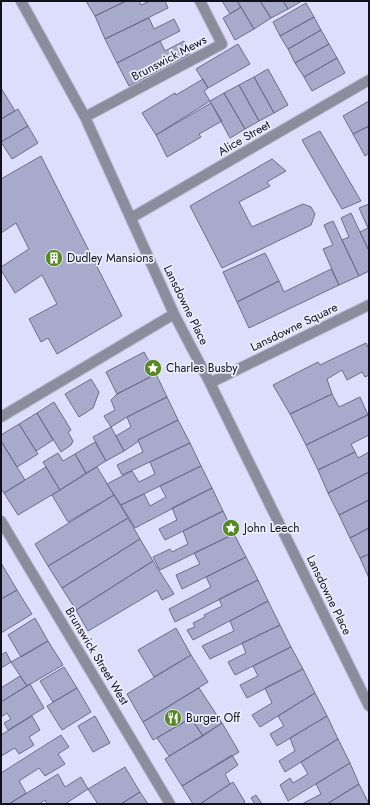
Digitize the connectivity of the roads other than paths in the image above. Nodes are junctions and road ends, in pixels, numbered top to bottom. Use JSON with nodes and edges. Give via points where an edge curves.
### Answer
{"nodes":[{"id":1,"x":22,"y":1,"type":"edge"},
{"id":2,"x":200,"y":1,"type":"edge"},
{"id":3,"x":369,"y":80,"type":"edge"},
{"id":4,"x":84,"y":117,"type":"junction"},
{"id":5,"x":131,"y":218,"type":"junction"},
{"id":6,"x":368,"y":305,"type":"edge"},
{"id":7,"x":174,"y":314,"type":"junction"},
{"id":8,"x":210,"y":383,"type":"junction"},
{"id":9,"x":1,"y":417,"type":"edge"},
{"id":10,"x":1,"y":521,"type":"edge"},
{"id":11,"x":369,"y":706,"type":"edge"},
{"id":12,"x":170,"y":804,"type":"edge"}],
"edges":[{"from":1,"to":4,"type":"street","name":"Lansdowne Place"},
{"from":2,"to":4,"type":"street","name":"Brunswick Mews","via":[[222,44]]},
{"from":3,"to":5,"type":"street","name":"Alice Street"},
{"from":4,"to":5,"type":"street","name":"Lansdowne Place"},
{"from":5,"to":7,"type":"street","name":"Lansdowne Place"},
{"from":6,"to":8,"type":"street","name":"Lansdowne Square"},
{"from":7,"to":8,"type":"street","name":"Lansdowne Place"},
{"from":7,"to":9,"type":"street"},
{"from":8,"to":11,"type":"street","name":"Lansdowne Place"},
{"from":10,"to":12,"type":"street","name":"Brunswick Street West"}]}
